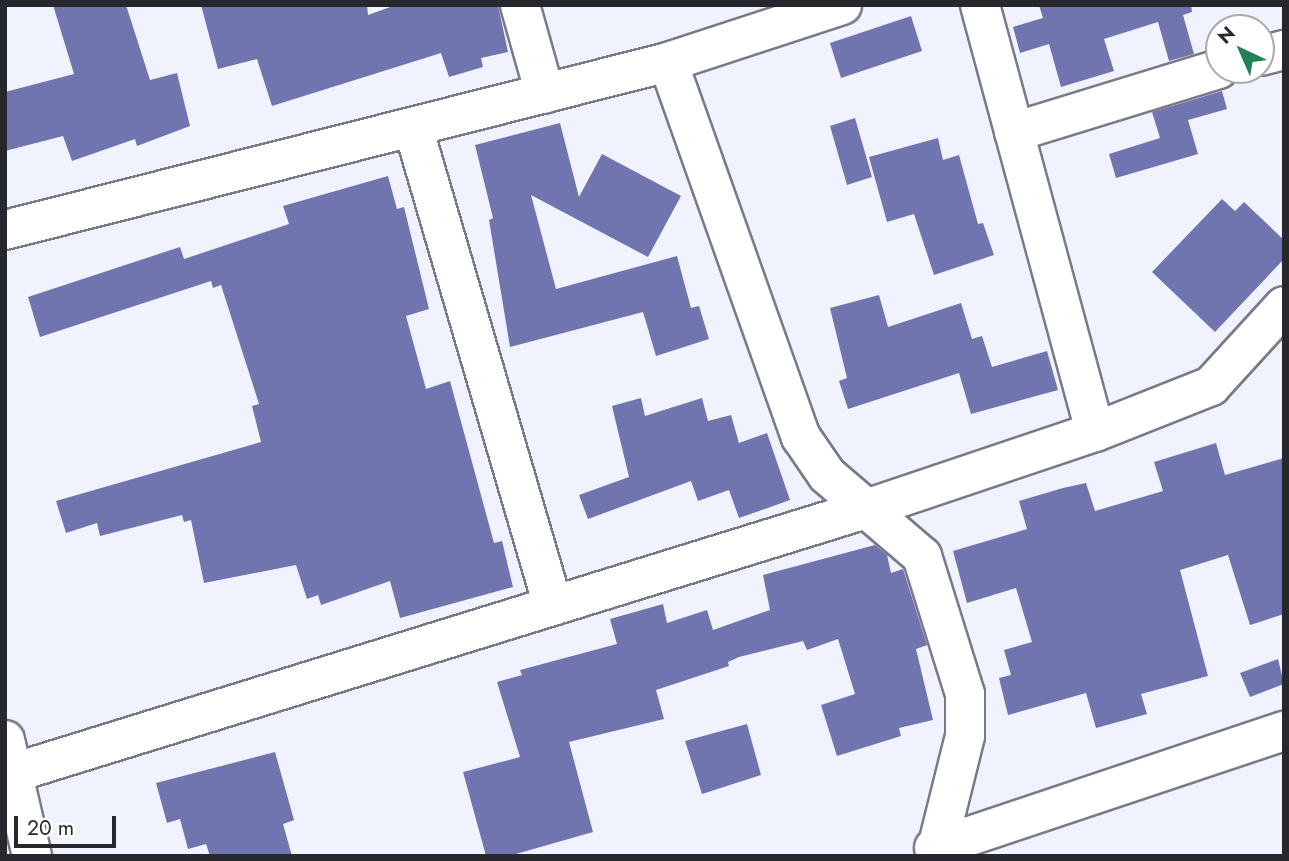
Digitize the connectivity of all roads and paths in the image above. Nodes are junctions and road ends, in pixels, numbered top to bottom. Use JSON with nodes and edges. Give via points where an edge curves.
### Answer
{"nodes":[{"id":1,"x":520,"y":5,"type":"edge"},
{"id":2,"x":842,"y":5,"type":"edge"},
{"id":3,"x":980,"y":5,"type":"edge"},
{"id":4,"x":668,"y":62,"type":"junction"},
{"id":5,"x":1205,"y":73,"type":"edge"},
{"id":6,"x":545,"y":94,"type":"junction"},
{"id":7,"x":413,"y":127,"type":"junction"},
{"id":8,"x":1014,"y":132,"type":"junction"},
{"id":9,"x":5,"y":230,"type":"edge"},
{"id":10,"x":1284,"y":306,"type":"edge"},
{"id":11,"x":1096,"y":432,"type":"junction"},
{"id":12,"x":869,"y":508,"type":"junction"},
{"id":13,"x":553,"y":606,"type":"junction"},
{"id":14,"x":1284,"y":731,"type":"edge"},
{"id":15,"x":9,"y":757,"type":"edge"},
{"id":16,"x":934,"y":852,"type":"edge"},
{"id":17,"x":32,"y":856,"type":"edge"}],
"edges":[{"from":1,"to":6,"type":"street"},
{"from":2,"to":4,"type":"street"},
{"from":3,"to":8,"type":"street"},
{"from":4,"to":6,"type":"street"},
{"from":4,"to":12,"type":"street","via":[[801,437],[827,475]]},
{"from":5,"to":8,"type":"street"},
{"from":6,"to":7,"type":"street"},
{"from":7,"to":9,"type":"street"},
{"from":7,"to":13,"type":"street"},
{"from":8,"to":11,"type":"street"},
{"from":10,"to":11,"type":"street","via":[[1212,386]]},
{"from":11,"to":12,"type":"street"},
{"from":12,"to":13,"type":"street"},
{"from":12,"to":16,"type":"street","via":[[922,556],[965,694],[965,736]]},
{"from":13,"to":15,"type":"street"},
{"from":14,"to":16,"type":"street"},
{"from":15,"to":17,"type":"street"}]}
